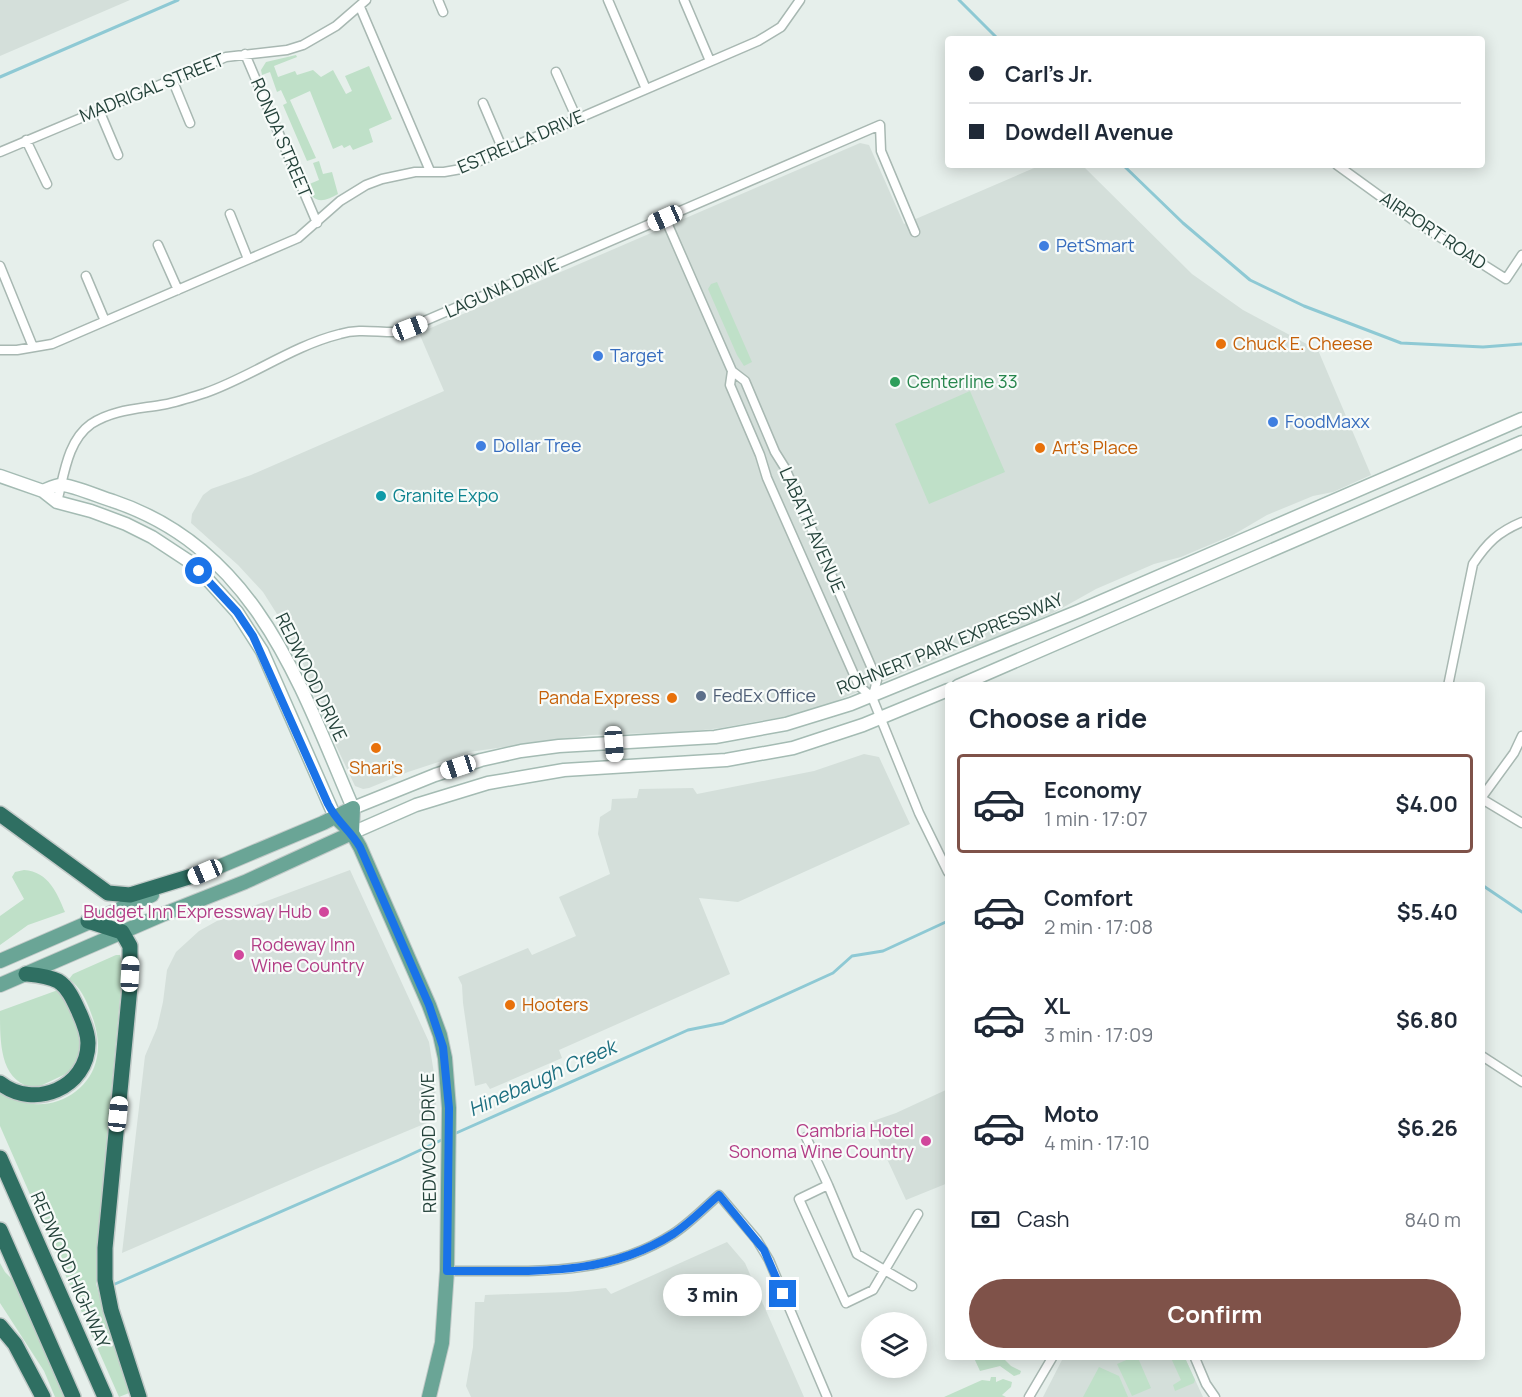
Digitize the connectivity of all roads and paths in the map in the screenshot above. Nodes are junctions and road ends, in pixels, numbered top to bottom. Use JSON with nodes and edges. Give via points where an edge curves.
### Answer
{"nodes":[{"id":1,"x":438,"y":0,"type":"edge"},
{"id":2,"x":608,"y":0,"type":"edge"},
{"id":3,"x":684,"y":0,"type":"edge"},
{"id":4,"x":800,"y":0,"type":"edge"},
{"id":5,"x":363,"y":3,"type":"edge"},
{"id":6,"x":443,"y":12,"type":"dead end"},
{"id":7,"x":245,"y":54,"type":"junction"},
{"id":8,"x":710,"y":61,"type":"junction"},
{"id":9,"x":555,"y":72,"type":"dead end"},
{"id":10,"x":172,"y":80,"type":"junction"},
{"id":11,"x":646,"y":89,"type":"junction"},
{"id":12,"x":483,"y":103,"type":"dead end"},
{"id":13,"x":99,"y":110,"type":"junction"},
{"id":14,"x":577,"y":119,"type":"junction"},
{"id":15,"x":189,"y":123,"type":"dead end"},
{"id":16,"x":26,"y":140,"type":"junction"},
{"id":17,"x":504,"y":150,"type":"junction"},
{"id":18,"x":0,"y":152,"type":"edge"},
{"id":19,"x":118,"y":155,"type":"dead end"},
{"id":20,"x":1341,"y":168,"type":"edge"},
{"id":21,"x":430,"y":171,"type":"junction"},
{"id":22,"x":47,"y":184,"type":"dead end"},
{"id":23,"x":230,"y":214,"type":"dead end"},
{"id":24,"x":665,"y":218,"type":"junction"},
{"id":25,"x":317,"y":223,"type":"junction"},
{"id":26,"x":915,"y":232,"type":"dead end"},
{"id":27,"x":158,"y":245,"type":"dead end"},
{"id":28,"x":1522,"y":255,"type":"edge"},
{"id":29,"x":248,"y":259,"type":"junction"},
{"id":30,"x":0,"y":266,"type":"edge"},
{"id":31,"x":86,"y":276,"type":"dead end"},
{"id":32,"x":178,"y":290,"type":"junction"},
{"id":33,"x":105,"y":321,"type":"junction"},
{"id":34,"x":33,"y":347,"type":"junction"},
{"id":35,"x":0,"y":350,"type":"edge"},
{"id":36,"x":732,"y":371,"type":"junction"},
{"id":37,"x":1522,"y":419,"type":"edge"},
{"id":38,"x":1522,"y":442,"type":"edge"},
{"id":39,"x":0,"y":476,"type":"edge"},
{"id":40,"x":61,"y":485,"type":"junction"},
{"id":41,"x":1366,"y":485,"type":"junction"},
{"id":42,"x":43,"y":491,"type":"junction"},
{"id":43,"x":57,"y":502,"type":"junction"},
{"id":44,"x":1375,"y":506,"type":"junction"},
{"id":45,"x":1522,"y":522,"type":"edge"},
{"id":46,"x":1254,"y":536,"type":"junction"},
{"id":47,"x":1260,"y":555,"type":"junction"},
{"id":48,"x":967,"y":682,"type":"edge"},
{"id":49,"x":1450,"y":682,"type":"edge"},
{"id":50,"x":945,"y":691,"type":"edge"},
{"id":51,"x":872,"y":697,"type":"junction"},
{"id":52,"x":881,"y":718,"type":"junction"},
{"id":53,"x":1522,"y":736,"type":"edge"},
{"id":54,"x":614,"y":744,"type":"junction"},
{"id":55,"x":615,"y":766,"type":"junction"},
{"id":56,"x":1485,"y":794,"type":"edge"},
{"id":57,"x":1485,"y":800,"type":"edge"},
{"id":58,"x":352,"y":808,"type":"junction"},
{"id":59,"x":0,"y":814,"type":"edge"},
{"id":60,"x":335,"y":818,"type":"junction"},
{"id":61,"x":1522,"y":823,"type":"edge"},
{"id":62,"x":352,"y":833,"type":"junction"},
{"id":63,"x":945,"y":866,"type":"edge"},
{"id":64,"x":205,"y":872,"type":"junction"},
{"id":65,"x":88,"y":921,"type":"junction"},
{"id":66,"x":122,"y":932,"type":"junction"},
{"id":67,"x":0,"y":962,"type":"edge"},
{"id":68,"x":26,"y":974,"type":"junction"},
{"id":69,"x":0,"y":986,"type":"edge"},
{"id":70,"x":1485,"y":1058,"type":"edge"},
{"id":71,"x":1522,"y":1082,"type":"edge"},
{"id":72,"x":0,"y":1083,"type":"edge"},
{"id":73,"x":806,"y":1137,"type":"dead end"},
{"id":74,"x":0,"y":1158,"type":"edge"},
{"id":75,"x":828,"y":1185,"type":"junction"},
{"id":76,"x":918,"y":1214,"type":"dead end"},
{"id":77,"x":0,"y":1230,"type":"edge"},
{"id":78,"x":885,"y":1270,"type":"junction"},
{"id":79,"x":447,"y":1271,"type":"junction"},
{"id":80,"x":912,"y":1286,"type":"dead end"},
{"id":81,"x":0,"y":1326,"type":"edge"},
{"id":82,"x":1051,"y":1360,"type":"edge"},
{"id":83,"x":1196,"y":1360,"type":"edge"},
{"id":84,"x":43,"y":1397,"type":"edge"},
{"id":85,"x":73,"y":1397,"type":"edge"},
{"id":86,"x":105,"y":1397,"type":"edge"},
{"id":87,"x":139,"y":1397,"type":"edge"},
{"id":88,"x":429,"y":1397,"type":"edge"},
{"id":89,"x":827,"y":1397,"type":"edge"},
{"id":90,"x":1029,"y":1397,"type":"edge"},
{"id":91,"x":1215,"y":1397,"type":"edge"}],
"edges":[{"from":1,"to":6,"type":"street"},
{"from":2,"to":11,"type":"street"},
{"from":3,"to":8,"type":"street"},
{"from":4,"to":8,"type":"street","name":"ESTRELLA DRIVE","via":[[781,27]]},
{"from":5,"to":7,"type":"street","name":"MADRIGAL STREET","via":[[327,32],[303,45]]},
{"from":5,"to":21,"type":"street"},
{"from":7,"to":10,"type":"street","name":"MADRIGAL STREET","via":[[226,57]]},
{"from":7,"to":25,"type":"street","name":"RONDA STREET"},
{"from":8,"to":11,"type":"street","name":"ESTRELLA DRIVE"},
{"from":9,"to":14,"type":"street"},
{"from":10,"to":13,"type":"street","name":"MADRIGAL STREET"},
{"from":10,"to":15,"type":"street"},
{"from":11,"to":14,"type":"street","name":"ESTRELLA DRIVE"},
{"from":12,"to":17,"type":"street"},
{"from":13,"to":16,"type":"street","name":"MADRIGAL STREET"},
{"from":13,"to":19,"type":"street"},
{"from":14,"to":17,"type":"street","name":"ESTRELLA DRIVE"},
{"from":16,"to":18,"type":"street","name":"MADRIGAL STREET"},
{"from":16,"to":22,"type":"street"},
{"from":17,"to":21,"type":"street","name":"ESTRELLA DRIVE","via":[[452,171]]},
{"from":20,"to":28,"type":"street","name":"AIRPORT ROAD","via":[[1413,220],[1506,279]]},
{"from":21,"to":25,"type":"street","name":"ESTRELLA DRIVE","via":[[366,185],[340,201]]},
{"from":23,"to":29,"type":"street"},
{"from":24,"to":26,"type":"street","name":"LAGUNA DRIVE","via":[[880,125],[882,151]]},
{"from":24,"to":36,"type":"street","name":"LABATH AVENUE"},
{"from":24,"to":40,"type":"street","name":"LAGUNA DRIVE","via":[[399,332],[367,330],[340,334],[205,393],[106,417],[91,424],[75,442]]},
{"from":25,"to":29,"type":"street","name":"ESTRELLA DRIVE","via":[[298,238]]},
{"from":27,"to":32,"type":"street"},
{"from":29,"to":32,"type":"street","name":"ESTRELLA DRIVE"},
{"from":30,"to":34,"type":"street"},
{"from":31,"to":33,"type":"street"},
{"from":32,"to":33,"type":"street","name":"ESTRELLA DRIVE"},
{"from":33,"to":34,"type":"street","name":"ESTRELLA DRIVE","via":[[52,344]]},
{"from":34,"to":35,"type":"street","name":"ESTRELLA DRIVE"},
{"from":36,"to":51,"type":"street","name":"LABATH AVENUE","via":[[730,385],[767,478],[859,686]]},
{"from":36,"to":51,"type":"street","name":"LABATH AVENUE","via":[[745,381],[853,624],[877,680]]},
{"from":37,"to":41,"type":"main road","name":"ROHNERT PARK EXPRESSWAY"},
{"from":38,"to":44,"type":"main road"},
{"from":39,"to":42,"type":"main road","name":"REDWOOD DRIVE"},
{"from":40,"to":42,"type":"main road"},
{"from":40,"to":43,"type":"street","name":"LAGUNA DRIVE"},
{"from":40,"to":58,"type":"main road","name":"REDWOOD DRIVE","via":[[131,507],[174,529],[231,576],[281,648]]},
{"from":41,"to":44,"type":"main road"},
{"from":41,"to":46,"type":"main road","name":"ROHNERT PARK EXPRESSWAY"},
{"from":42,"to":43,"type":"main road","name":"REDWOOD DRIVE"},
{"from":43,"to":60,"type":"main road","name":"REDWOOD DRIVE","via":[[91,511],[152,537],[190,562],[227,600],[262,651]]},
{"from":44,"to":47,"type":"main road"},
{"from":45,"to":49,"type":"street","via":[[1503,530],[1473,564]]},
{"from":46,"to":47,"type":"main road"},
{"from":46,"to":51,"type":"main road","name":"ROHNERT PARK EXPRESSWAY"},
{"from":47,"to":48,"type":"main road"},
{"from":50,"to":52,"type":"main road"},
{"from":51,"to":52,"type":"street","name":"LABATH AVENUE"},
{"from":51,"to":54,"type":"main road","name":"ROHNERT PARK EXPRESSWAY","via":[[752,731]]},
{"from":52,"to":55,"type":"main road","via":[[793,748],[749,756],[672,765]]},
{"from":52,"to":63,"type":"street","name":"LABATH AVENUE"},
{"from":53,"to":56,"type":"street"},
{"from":54,"to":55,"type":"main road"},
{"from":54,"to":58,"type":"main road","name":"ROHNERT PARK EXPRESSWAY","via":[[531,750],[481,760]]},
{"from":55,"to":62,"type":"main road","via":[[488,783],[416,804]]},
{"from":57,"to":61,"type":"street"},
{"from":58,"to":60,"type":"main road","name":"ROHNERT PARK EXPRESSWAY"},
{"from":58,"to":62,"type":"main road","name":"REDWOOD DRIVE"},
{"from":59,"to":64,"type":"highway","via":[[108,893],[130,895]]},
{"from":60,"to":62,"type":"main road","name":"REDWOOD DRIVE"},
{"from":60,"to":64,"type":"main road","name":"ROHNERT PARK EXPRESSWAY"},
{"from":62,"to":66,"type":"main road"},
{"from":62,"to":79,"type":"main road","name":"REDWOOD DRIVE","via":[[440,1035],[448,1084]]},
{"from":64,"to":65,"type":"main road","name":"ROHNERT PARK EXPRESSWAY"},
{"from":65,"to":66,"type":"highway"},
{"from":65,"to":67,"type":"main road","name":"ROHNERT PARK EXPRESSWAY"},
{"from":66,"to":68,"type":"main road"},
{"from":66,"to":87,"type":"highway","via":[[130,946],[130,987],[105,1280]]},
{"from":68,"to":69,"type":"main road"},
{"from":68,"to":72,"type":"highway","via":[[59,982],[65,988],[86,1027],[86,1056],[70,1083],[44,1095],[21,1094]]},
{"from":70,"to":71,"type":"street"},
{"from":73,"to":75,"type":"street"},
{"from":74,"to":86,"type":"highway","name":"REDWOOD HIGHWAY"},
{"from":75,"to":78,"type":"street","via":[[857,1254]]},
{"from":75,"to":78,"type":"street","via":[[799,1199],[846,1303],[873,1290]]},
{"from":76,"to":78,"type":"street"},
{"from":77,"to":85,"type":"highway"},
{"from":78,"to":80,"type":"street"},
{"from":79,"to":88,"type":"main road","name":"REDWOOD DRIVE","via":[[442,1343]]},
{"from":79,"to":89,"type":"street","via":[[560,1271],[611,1262],[676,1232],[719,1195],[769,1260]]},
{"from":81,"to":84,"type":"highway","via":[[15,1344]]},
{"from":82,"to":90,"type":"street"},
{"from":83,"to":91,"type":"street"}]}
